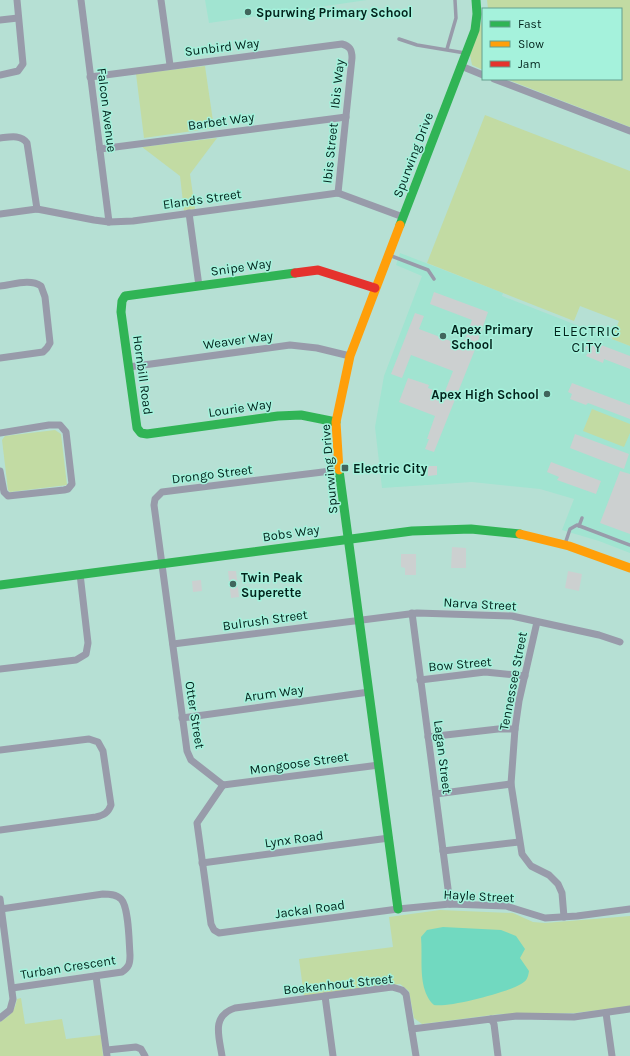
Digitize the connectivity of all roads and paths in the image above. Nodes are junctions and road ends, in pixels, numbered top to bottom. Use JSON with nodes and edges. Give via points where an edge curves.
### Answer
{"nodes":[{"id":1,"x":17,"y":0,"type":"edge"},
{"id":2,"x":81,"y":0,"type":"edge"},
{"id":3,"x":161,"y":0,"type":"edge"},
{"id":4,"x":455,"y":0,"type":"edge"},
{"id":5,"x":476,"y":0,"type":"edge"},
{"id":6,"x":18,"y":18,"type":"junction"},
{"id":7,"x":0,"y":20,"type":"edge"},
{"id":8,"x":399,"y":39,"type":"dead end"},
{"id":9,"x":447,"y":49,"type":"junction"},
{"id":10,"x":352,"y":53,"type":"joint"},
{"id":11,"x":466,"y":53,"type":"junction"},
{"id":12,"x":170,"y":65,"type":"junction"},
{"id":13,"x":461,"y":66,"type":"junction"},
{"id":14,"x":0,"y":75,"type":"edge"},
{"id":15,"x":482,"y":75,"type":"edge"},
{"id":16,"x":90,"y":77,"type":"junction"},
{"id":17,"x":497,"y":80,"type":"edge"},
{"id":18,"x":346,"y":117,"type":"junction"},
{"id":19,"x":630,"y":132,"type":"edge"},
{"id":20,"x":0,"y":138,"type":"edge"},
{"id":21,"x":100,"y":149,"type":"junction"},
{"id":22,"x":338,"y":193,"type":"junction"},
{"id":23,"x":37,"y":209,"type":"junction"},
{"id":24,"x":189,"y":213,"type":"junction"},
{"id":25,"x":0,"y":214,"type":"edge"},
{"id":26,"x":403,"y":217,"type":"junction"},
{"id":27,"x":109,"y":222,"type":"junction"},
{"id":28,"x":388,"y":255,"type":"junction"},
{"id":29,"x":434,"y":279,"type":"dead end"},
{"id":30,"x":0,"y":286,"type":"edge"},
{"id":31,"x":200,"y":286,"type":"junction"},
{"id":32,"x":375,"y":288,"type":"junction"},
{"id":33,"x":121,"y":312,"type":"joint"},
{"id":34,"x":350,"y":356,"type":"junction"},
{"id":35,"x":0,"y":358,"type":"edge"},
{"id":36,"x":129,"y":367,"type":"junction"},
{"id":37,"x":336,"y":422,"type":"junction"},
{"id":38,"x":0,"y":433,"type":"edge"},
{"id":39,"x":147,"y":434,"type":"joint"},
{"id":40,"x":340,"y":470,"type":"junction"},
{"id":41,"x":0,"y":471,"type":"edge"},
{"id":42,"x":582,"y":518,"type":"dead end"},
{"id":43,"x":579,"y":526,"type":"junction"},
{"id":44,"x":350,"y":539,"type":"junction"},
{"id":45,"x":565,"y":545,"type":"junction"},
{"id":46,"x":630,"y":545,"type":"edge"},
{"id":47,"x":162,"y":563,"type":"junction"},
{"id":48,"x":630,"y":568,"type":"edge"},
{"id":49,"x":80,"y":574,"type":"junction"},
{"id":50,"x":0,"y":585,"type":"edge"},
{"id":51,"x":412,"y":613,"type":"junction"},
{"id":52,"x":360,"y":620,"type":"junction"},
{"id":53,"x":537,"y":622,"type":"junction"},
{"id":54,"x":620,"y":642,"type":"dead end"},
{"id":55,"x":173,"y":644,"type":"junction"},
{"id":56,"x":0,"y":670,"type":"edge"},
{"id":57,"x":525,"y":676,"type":"junction"},
{"id":58,"x":420,"y":680,"type":"junction"},
{"id":59,"x":370,"y":692,"type":"junction"},
{"id":60,"x":182,"y":718,"type":"junction"},
{"id":61,"x":515,"y":729,"type":"junction"},
{"id":62,"x":428,"y":737,"type":"junction"},
{"id":63,"x":0,"y":750,"type":"edge"},
{"id":64,"x":379,"y":764,"type":"junction"},
{"id":65,"x":511,"y":784,"type":"junction"},
{"id":66,"x":223,"y":785,"type":"junction"},
{"id":67,"x":436,"y":794,"type":"junction"},
{"id":68,"x":0,"y":830,"type":"edge"},
{"id":69,"x":388,"y":838,"type":"junction"},
{"id":70,"x":519,"y":842,"type":"junction"},
{"id":71,"x":443,"y":852,"type":"junction"},
{"id":72,"x":202,"y":863,"type":"junction"},
{"id":73,"x":0,"y":899,"type":"edge"},
{"id":74,"x":450,"y":904,"type":"junction"},
{"id":75,"x":1,"y":909,"type":"junction"},
{"id":76,"x":398,"y":909,"type":"junction"},
{"id":77,"x":630,"y":910,"type":"edge"},
{"id":78,"x":564,"y":917,"type":"junction"},
{"id":79,"x":96,"y":976,"type":"junction"},
{"id":80,"x":12,"y":988,"type":"junction"},
{"id":81,"x":325,"y":996,"type":"junction"},
{"id":82,"x":630,"y":1009,"type":"edge"},
{"id":83,"x":606,"y":1013,"type":"junction"},
{"id":84,"x":0,"y":1018,"type":"edge"},
{"id":85,"x":491,"y":1018,"type":"junction"},
{"id":86,"x":412,"y":1029,"type":"junction"},
{"id":87,"x":107,"y":1053,"type":"edge"},
{"id":88,"x":145,"y":1056,"type":"edge"},
{"id":89,"x":222,"y":1056,"type":"edge"},
{"id":90,"x":333,"y":1056,"type":"edge"},
{"id":91,"x":416,"y":1056,"type":"edge"},
{"id":92,"x":498,"y":1056,"type":"edge"},
{"id":93,"x":612,"y":1056,"type":"edge"}],
"edges":[{"from":1,"to":6,"type":"street"},
{"from":2,"to":16,"type":"street","name":"Falcon Avenue"},
{"from":3,"to":12,"type":"street"},
{"from":4,"to":9,"type":"lane","via":[[456,18]]},
{"from":5,"to":11,"type":"street","name":"Spurwing Drive","via":[[477,22]]},
{"from":6,"to":7,"type":"street"},
{"from":6,"to":14,"type":"street","via":[[22,68],[18,72]]},
{"from":8,"to":9,"type":"lane","via":[[417,45]]},
{"from":9,"to":11,"type":"lane"},
{"from":10,"to":12,"type":"street","name":"Sunbird Way","via":[[349,46],[342,44]]},
{"from":10,"to":18,"type":"street","name":"Ibis Way"},
{"from":11,"to":13,"type":"street","name":"Spurwing Drive"},
{"from":12,"to":16,"type":"street","name":"Sunbird Way"},
{"from":13,"to":15,"type":"street"},
{"from":13,"to":26,"type":"street","name":"Spurwing Drive"},
{"from":16,"to":21,"type":"street","name":"Falcon Avenue"},
{"from":17,"to":19,"type":"street"},
{"from":18,"to":21,"type":"street","name":"Barbet Way"},
{"from":18,"to":22,"type":"street","name":"Ibis Street"},
{"from":20,"to":23,"type":"street","via":[[18,137],[27,143]]},
{"from":21,"to":27,"type":"street","name":"Falcon Avenue"},
{"from":22,"to":24,"type":"street","name":"Elands Street"},
{"from":22,"to":26,"type":"street","name":"Elands Street"},
{"from":23,"to":25,"type":"street","name":"Elands Street"},
{"from":23,"to":27,"type":"street","name":"Elands Street"},
{"from":24,"to":27,"type":"street","name":"Elands Street"},
{"from":24,"to":31,"type":"street"},
{"from":26,"to":28,"type":"street","name":"Spurwing Drive"},
{"from":28,"to":29,"type":"lane","via":[[428,270]]},
{"from":28,"to":32,"type":"street","name":"Spurwing Drive"},
{"from":30,"to":35,"type":"street","via":[[28,282],[41,286],[45,297],[50,337],[48,348],[42,352]]},
{"from":31,"to":32,"type":"street","name":"Snipe Way","via":[[318,270]]},
{"from":31,"to":33,"type":"street","name":"Snipe Way","via":[[125,296]]},
{"from":32,"to":34,"type":"street","name":"Spurwing Drive"},
{"from":33,"to":36,"type":"street","name":"Hornbill Road"},
{"from":34,"to":36,"type":"street","name":"Weaver Way","via":[[290,345]]},
{"from":34,"to":37,"type":"street","name":"Spurwing Drive"},
{"from":36,"to":39,"type":"street","name":"Hornbill Road","via":[[138,432]]},
{"from":37,"to":39,"type":"street","name":"Lourie Way","via":[[302,416],[278,416]]},
{"from":37,"to":40,"type":"street","name":"Spurwing Drive"},
{"from":38,"to":41,"type":"street","via":[[50,425],[60,426],[66,432],[72,484],[64,490],[8,496],[4,492]]},
{"from":40,"to":44,"type":"street","name":"Spurwing Drive"},
{"from":40,"to":47,"type":"street","name":"Drongo Street","via":[[159,494],[154,505]]},
{"from":42,"to":43,"type":"lane"},
{"from":43,"to":45,"type":"lane","via":[[571,528]]},
{"from":43,"to":46,"type":"lane"},
{"from":44,"to":45,"type":"street","name":"Bobs Way","via":[[462,528],[531,536]]},
{"from":44,"to":47,"type":"street","name":"Bobs Way"},
{"from":44,"to":52,"type":"street","name":"Spurwing Drive"},
{"from":45,"to":48,"type":"street","name":"Bobs Way"},
{"from":47,"to":49,"type":"street","name":"Bobs Way"},
{"from":47,"to":55,"type":"street","name":"Otter Street"},
{"from":49,"to":50,"type":"street","name":"Bobs Way"},
{"from":49,"to":56,"type":"street","via":[[88,643],[86,654],[76,660]]},
{"from":51,"to":52,"type":"street","name":"Narva Street"},
{"from":51,"to":53,"type":"street","name":"Narva Street","via":[[512,616]]},
{"from":51,"to":58,"type":"street","name":"Lagan Street"},
{"from":52,"to":55,"type":"street","name":"Bulrush Street"},
{"from":52,"to":59,"type":"street","name":"Spurwing Drive"},
{"from":53,"to":54,"type":"street","name":"Narva Street"},
{"from":53,"to":57,"type":"street","name":"Tennessee Street"},
{"from":55,"to":60,"type":"street","name":"Otter Street"},
{"from":57,"to":58,"type":"street","name":"Bow Street","via":[[485,672]]},
{"from":57,"to":61,"type":"street","name":"Tennessee Street"},
{"from":58,"to":62,"type":"street","name":"Lagan Street"},
{"from":59,"to":60,"type":"street","name":"Arum Way"},
{"from":59,"to":64,"type":"street","name":"Spurwing Drive"},
{"from":60,"to":66,"type":"street","name":"Otter Street","via":[[189,757]]},
{"from":61,"to":62,"type":"street","via":[[492,729]]},
{"from":61,"to":65,"type":"street","name":"Tennessee Street"},
{"from":62,"to":67,"type":"street","name":"Lagan Street"},
{"from":63,"to":68,"type":"street","via":[[89,739],[98,742],[103,751],[111,805],[104,815],[96,817]]},
{"from":64,"to":66,"type":"street","name":"Mongoose Street"},
{"from":64,"to":69,"type":"street","name":"Spurwing Drive"},
{"from":65,"to":67,"type":"street"},
{"from":65,"to":70,"type":"street","name":"Tennessee Street"},
{"from":66,"to":72,"type":"street","via":[[197,823]]},
{"from":67,"to":71,"type":"street","name":"Lagan Street"},
{"from":69,"to":72,"type":"street","name":"Lynx Road"},
{"from":69,"to":76,"type":"street","name":"Spurwing Drive"},
{"from":70,"to":71,"type":"street"},
{"from":70,"to":78,"type":"street","name":"Tennessee Street","via":[[527,862],[558,884],[562,893]]},
{"from":71,"to":74,"type":"street","name":"Lagan Street"},
{"from":72,"to":76,"type":"street","name":"Jackal Road","via":[[210,924],[216,932],[225,933]]},
{"from":73,"to":75,"type":"street"},
{"from":74,"to":76,"type":"street","name":"Hayle Street"},
{"from":74,"to":78,"type":"street","name":"Hayle Street","via":[[506,906],[545,918]]},
{"from":75,"to":79,"type":"street","name":"Turban Crescent","via":[[103,894],[120,898],[125,909],[130,962],[122,972]]},
{"from":75,"to":80,"type":"street"},
{"from":77,"to":78,"type":"street","name":"Hayle Street"},
{"from":79,"to":80,"type":"street","name":"Turban Crescent"},
{"from":79,"to":87,"type":"street"},
{"from":80,"to":84,"type":"street","via":[[12,1007]]},
{"from":81,"to":86,"type":"street","name":"Boekenhout Street","via":[[398,988],[406,994]]},
{"from":81,"to":89,"type":"street","name":"Boekenhout Street","via":[[226,1011],[219,1021]]},
{"from":81,"to":90,"type":"street"},
{"from":82,"to":83,"type":"street"},
{"from":83,"to":85,"type":"street","via":[[574,1017]]},
{"from":83,"to":93,"type":"street"},
{"from":85,"to":86,"type":"street"},
{"from":85,"to":92,"type":"street"},
{"from":86,"to":91,"type":"street","name":"Boekenhout Street"},
{"from":87,"to":88,"type":"street","via":[[136,1047],[141,1049]]}]}
